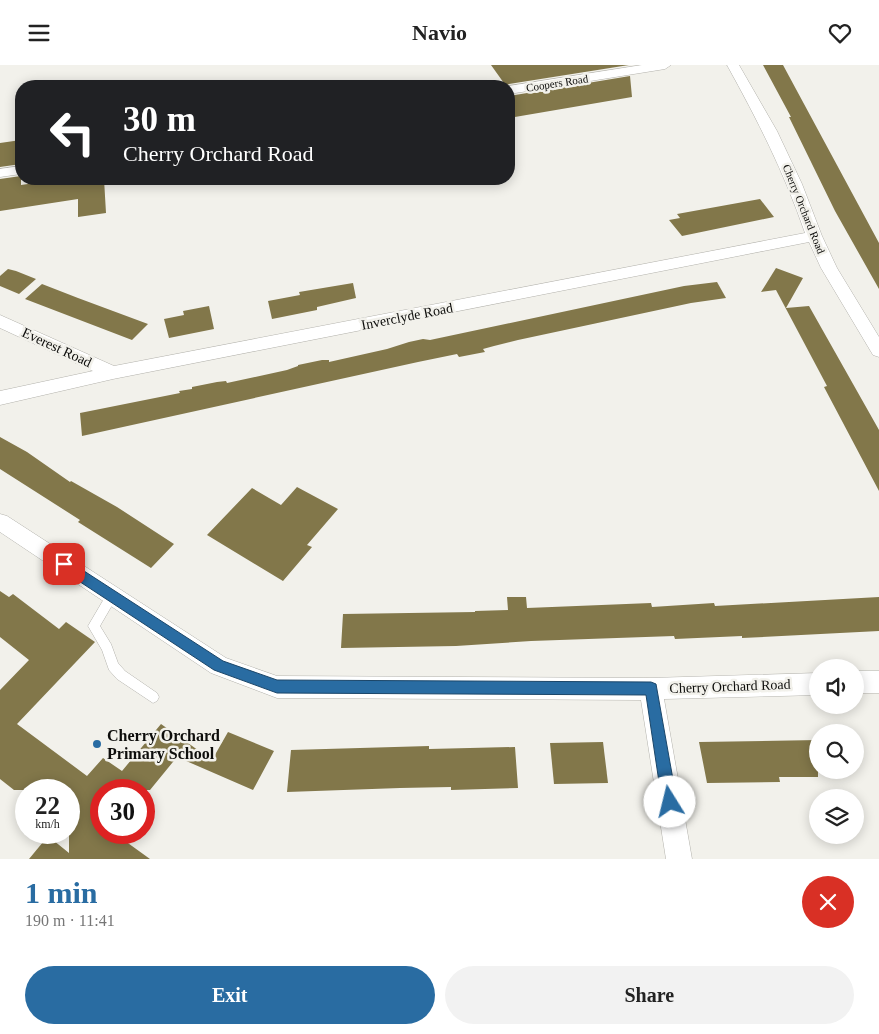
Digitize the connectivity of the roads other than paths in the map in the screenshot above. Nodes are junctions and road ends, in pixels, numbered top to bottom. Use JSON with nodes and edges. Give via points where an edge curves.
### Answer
{"nodes":[{"id":1,"x":665,"y":65,"type":"edge"},
{"id":2,"x":733,"y":65,"type":"edge"},
{"id":3,"x":515,"y":89,"type":"edge"},
{"id":4,"x":15,"y":171,"type":"edge"},
{"id":5,"x":0,"y":173,"type":"edge"},
{"id":6,"x":814,"y":236,"type":"junction"},
{"id":7,"x":0,"y":321,"type":"edge"},
{"id":8,"x":879,"y":351,"type":"edge"},
{"id":9,"x":114,"y":373,"type":"junction"},
{"id":10,"x":0,"y":398,"type":"edge"},
{"id":11,"x":0,"y":522,"type":"edge"},
{"id":12,"x":112,"y":595,"type":"junction"},
{"id":13,"x":879,"y":681,"type":"edge"},
{"id":14,"x":864,"y":682,"type":"edge"},
{"id":15,"x":809,"y":683,"type":"edge"},
{"id":16,"x":651,"y":689,"type":"junction"},
{"id":17,"x":153,"y":697,"type":"dead end"},
{"id":18,"x":679,"y":859,"type":"edge"}],
"edges":[{"from":1,"to":3,"type":"street","name":"Coopers Road"},
{"from":2,"to":6,"type":"street","name":"Cherry Orchard Road","via":[[770,131],[795,184]]},
{"from":4,"to":5,"type":"street"},
{"from":6,"to":8,"type":"street","name":"Cherry Orchard Road","via":[[829,268]]},
{"from":6,"to":9,"type":"street","name":"Inverclyde Road"},
{"from":7,"to":9,"type":"street","name":"Everest Road"},
{"from":9,"to":10,"type":"street","name":"Inverclyde Road"},
{"from":11,"to":12,"type":"street","name":"Cherry Orchard Road"},
{"from":12,"to":16,"type":"street","name":"Cherry Orchard Road","via":[[219,666],[277,687]]},
{"from":12,"to":17,"type":"lane","via":[[94,626],[113,666]]},
{"from":13,"to":14,"type":"street"},
{"from":15,"to":16,"type":"street","name":"Cherry Orchard Road"},
{"from":16,"to":18,"type":"street"}]}
